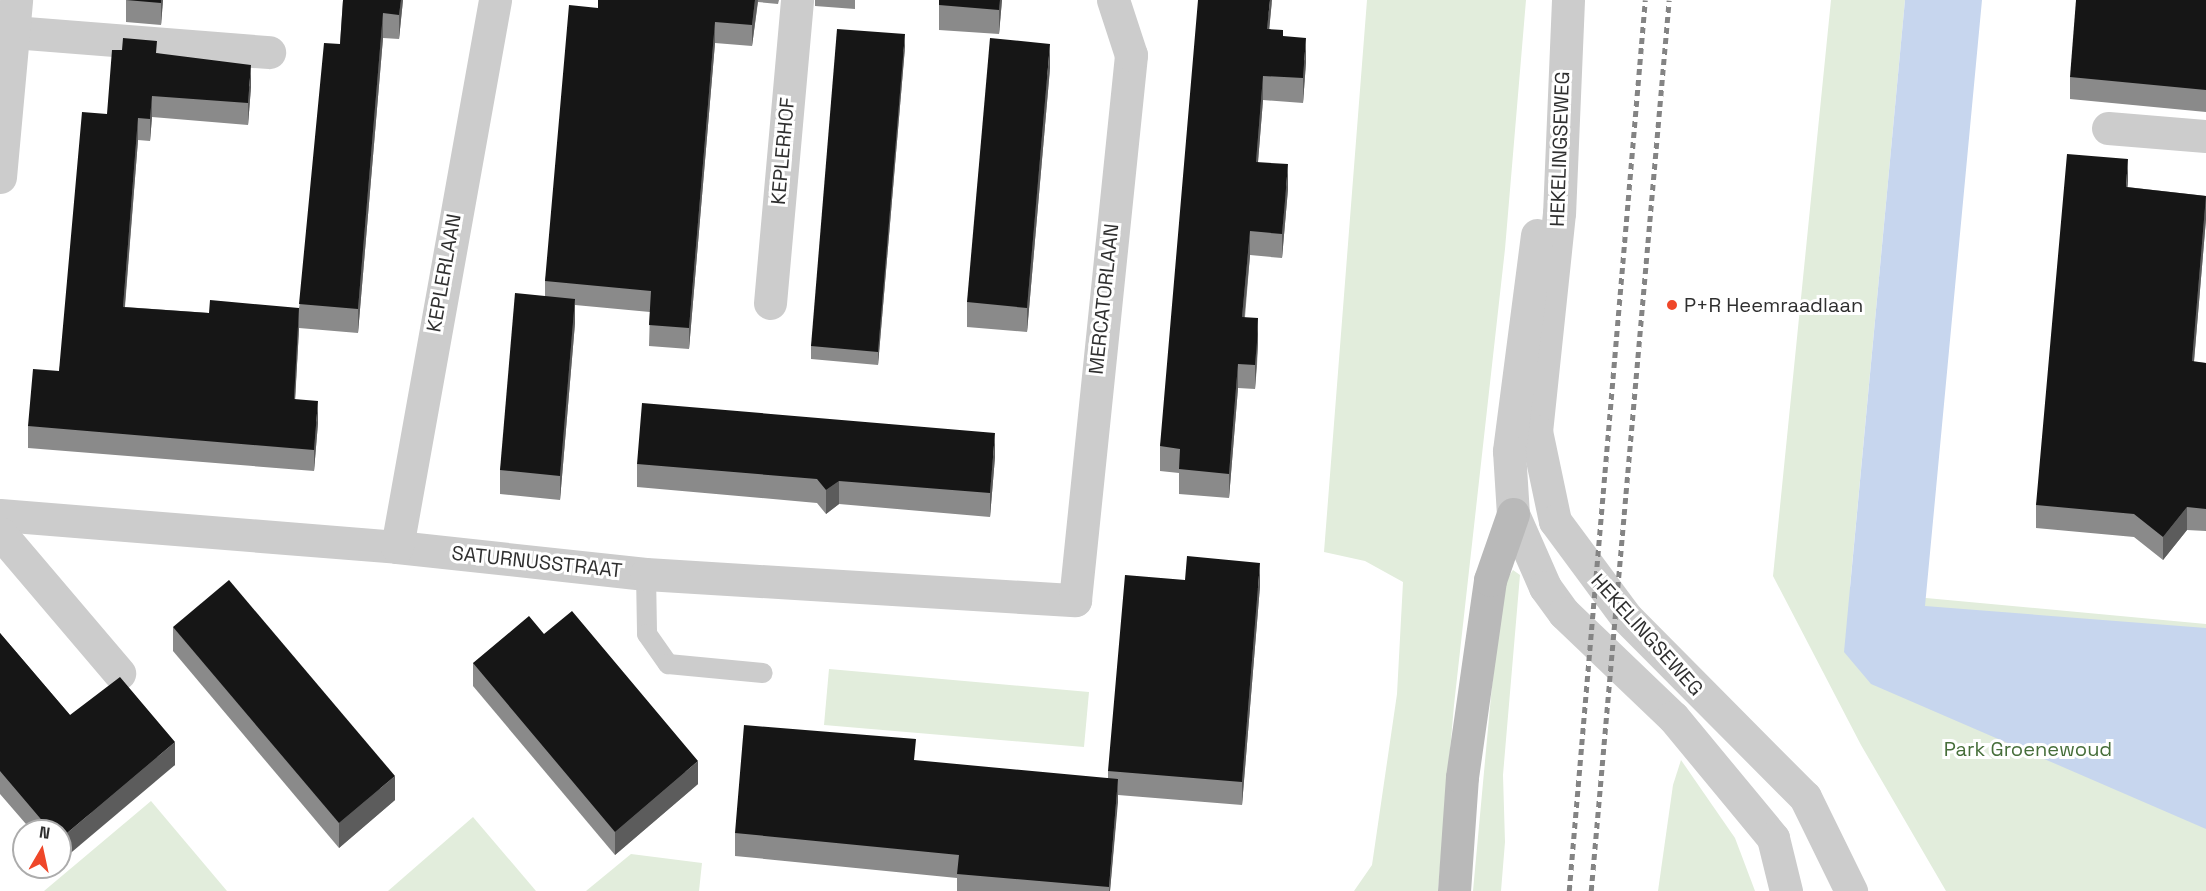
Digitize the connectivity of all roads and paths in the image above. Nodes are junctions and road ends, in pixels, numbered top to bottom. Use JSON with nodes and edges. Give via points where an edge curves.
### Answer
{"nodes":[{"id":1,"x":16,"y":0,"type":"edge"},
{"id":2,"x":495,"y":0,"type":"edge"},
{"id":3,"x":796,"y":0,"type":"edge"},
{"id":4,"x":1113,"y":0,"type":"edge"},
{"id":5,"x":1568,"y":0,"type":"edge"},
{"id":6,"x":13,"y":32,"type":"junction"},
{"id":7,"x":269,"y":52,"type":"dead end"},
{"id":8,"x":1564,"y":52,"type":"junction"},
{"id":9,"x":2108,"y":128,"type":"dead end"},
{"id":10,"x":2206,"y":136,"type":"edge"},
{"id":11,"x":0,"y":177,"type":"edge"},
{"id":12,"x":770,"y":303,"type":"dead end"},
{"id":13,"x":1514,"y":514,"type":"junction"},
{"id":14,"x":0,"y":515,"type":"edge"},
{"id":15,"x":0,"y":533,"type":"edge"},
{"id":16,"x":397,"y":547,"type":"junction"},
{"id":17,"x":646,"y":574,"type":"junction"},
{"id":18,"x":1075,"y":600,"type":"joint"},
{"id":19,"x":119,"y":673,"type":"dead end"},
{"id":20,"x":764,"y":673,"type":"dead end"},
{"id":21,"x":1454,"y":891,"type":"edge"},
{"id":22,"x":1786,"y":891,"type":"edge"},
{"id":23,"x":1851,"y":891,"type":"edge"}],
"edges":[{"from":1,"to":6,"type":"street"},
{"from":2,"to":16,"type":"street","name":"KEPLERLAAN"},
{"from":3,"to":12,"type":"street","name":"KEPLERHOF"},
{"from":4,"to":18,"type":"street","name":"MERCATORLAAN","via":[[1131,55]]},
{"from":5,"to":8,"type":"street","name":"HEKELINGSEWEG"},
{"from":6,"to":7,"type":"street"},
{"from":6,"to":11,"type":"street"},
{"from":8,"to":13,"type":"street","name":"HEKELINGSEWEG","via":[[1509,451]]},
{"from":8,"to":23,"type":"street","name":"HEKELINGSEWEG","via":[[1559,213],[1536,431],[1555,521],[1626,617],[1805,797]]},
{"from":9,"to":10,"type":"street"},
{"from":13,"to":21,"type":"main road","via":[[1490,580],[1462,777]]},
{"from":13,"to":22,"type":"street","name":"HEKELINGSEWEG","via":[[1545,588],[1563,613],[1674,717],[1773,838]]},
{"from":14,"to":16,"type":"street","name":"SATURNUSSTRAAT"},
{"from":15,"to":19,"type":"street"},
{"from":16,"to":17,"type":"street","name":"SATURNUSSTRAAT"},
{"from":17,"to":18,"type":"street","name":"SATURNUSSTRAAT"},
{"from":17,"to":20,"type":"lane","via":[[646,634],[668,664]]}]}
